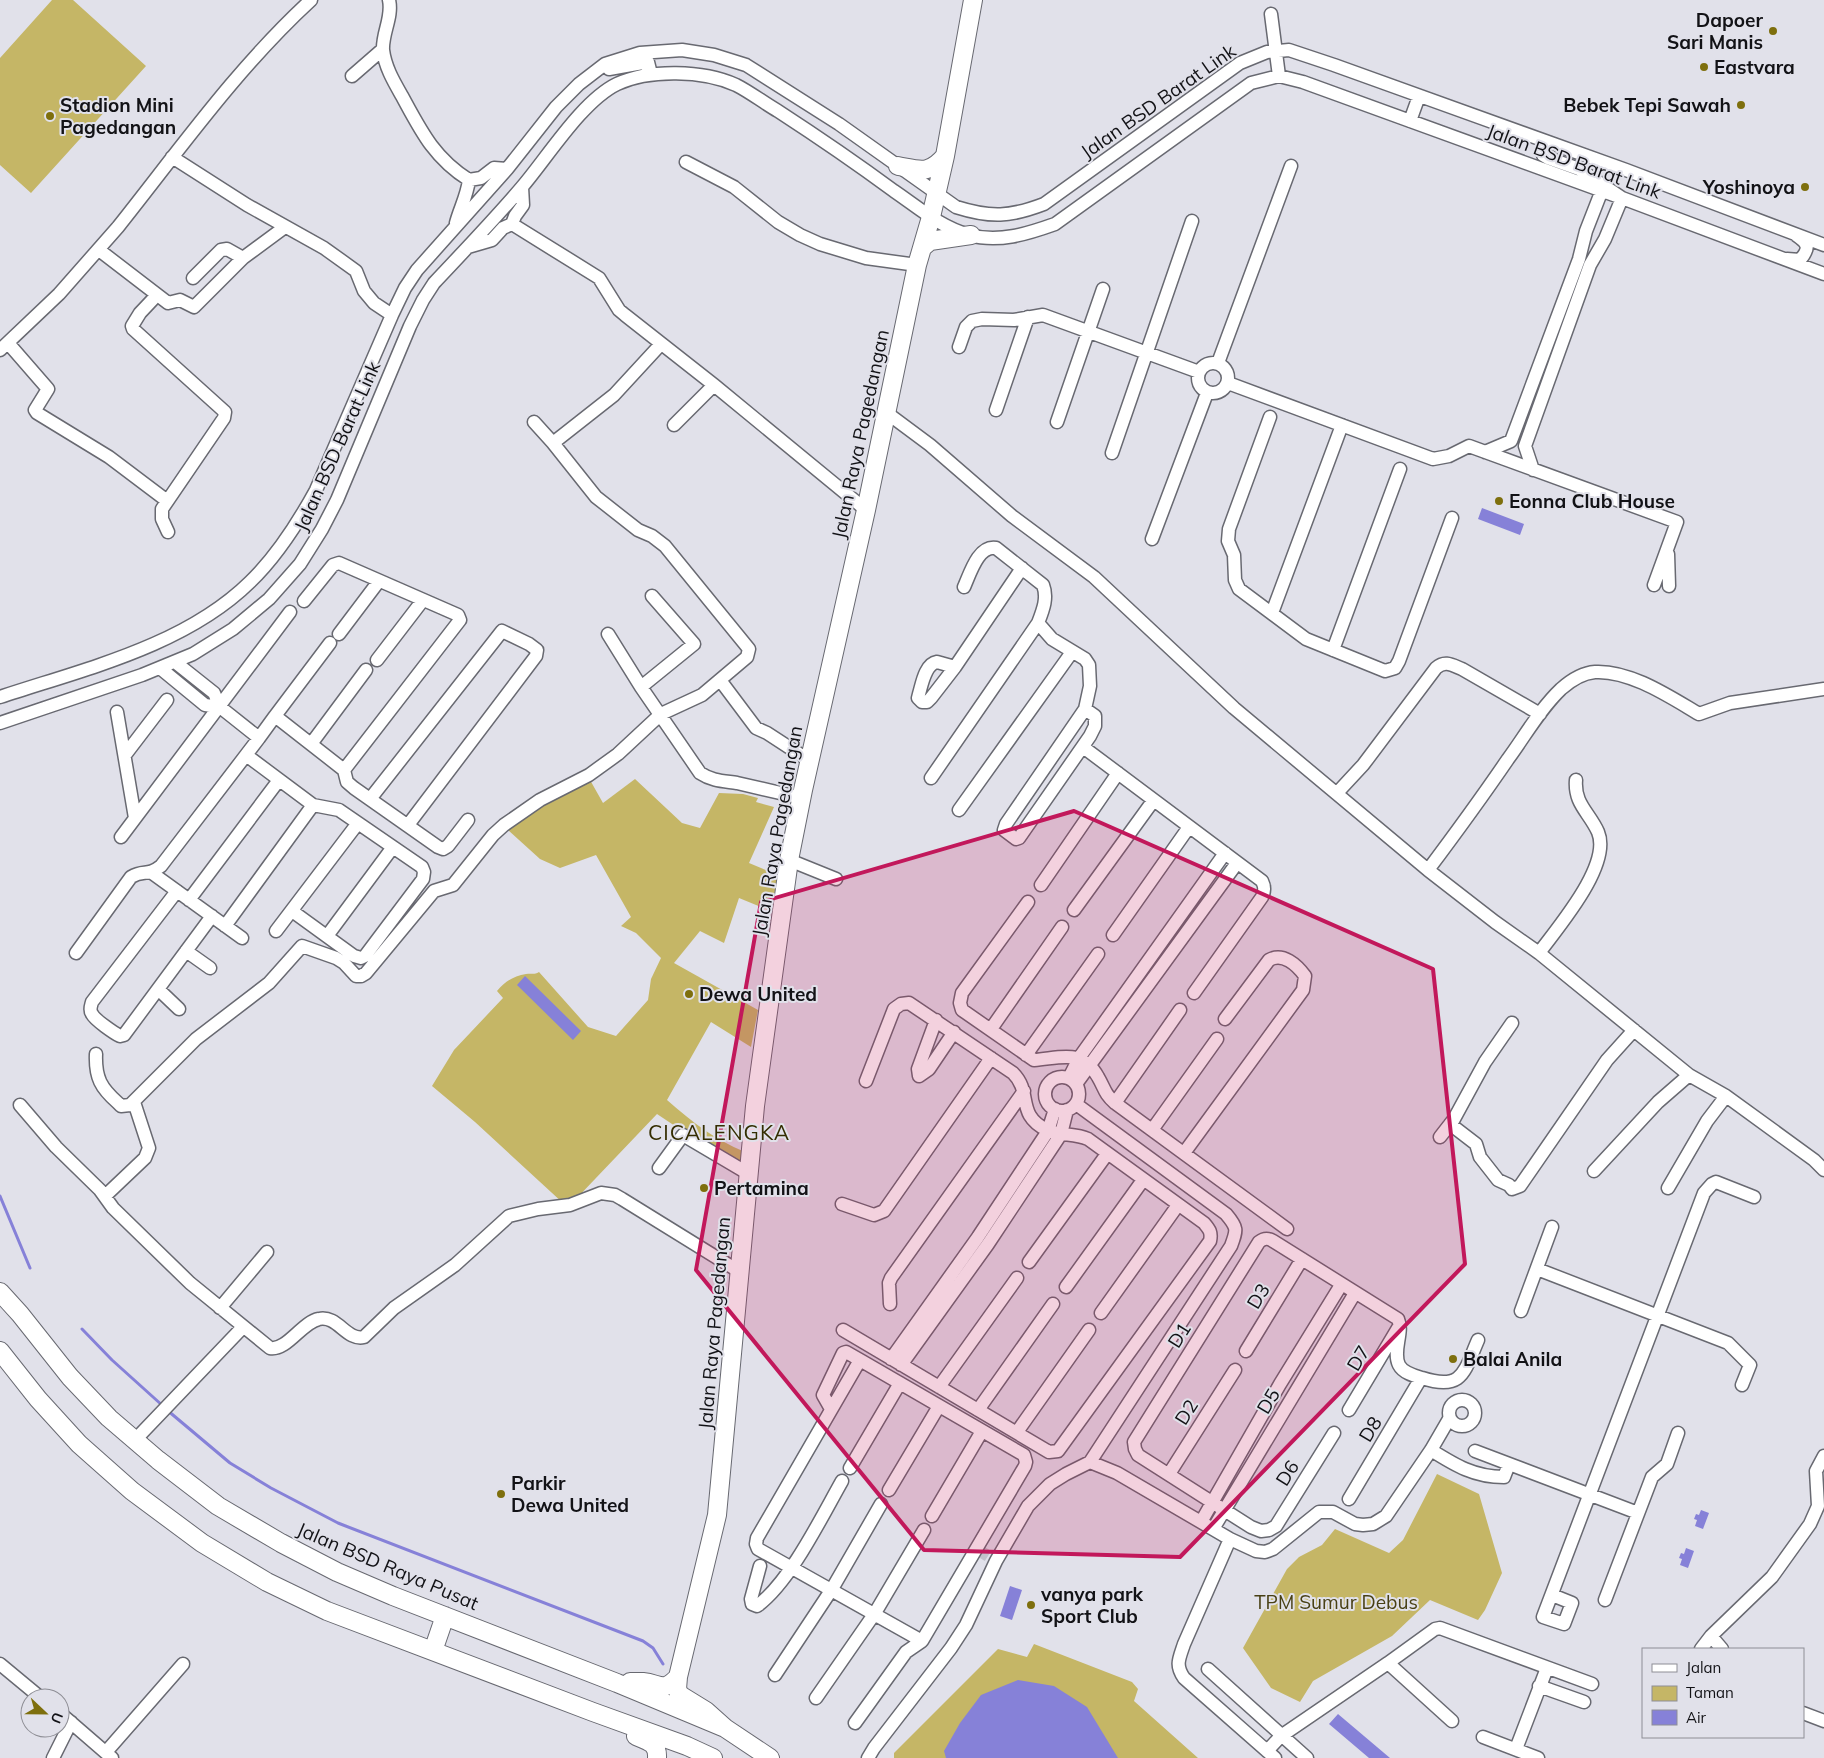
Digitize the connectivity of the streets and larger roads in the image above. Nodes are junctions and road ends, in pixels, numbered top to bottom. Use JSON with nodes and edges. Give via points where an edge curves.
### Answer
{"nodes":[{"id":1,"x":311,"y":0,"type":"edge"},
{"id":2,"x":389,"y":0,"type":"edge"},
{"id":3,"x":973,"y":0,"type":"edge"},
{"id":4,"x":1271,"y":14,"type":"dead end"},
{"id":5,"x":383,"y":49,"type":"junction"},
{"id":6,"x":1276,"y":51,"type":"junction"},
{"id":7,"x":599,"y":70,"type":"junction"},
{"id":8,"x":650,"y":74,"type":"junction"},
{"id":9,"x":352,"y":76,"type":"dead end"},
{"id":10,"x":1279,"y":76,"type":"junction"},
{"id":11,"x":1420,"y":96,"type":"junction"},
{"id":12,"x":1410,"y":121,"type":"junction"},
{"id":13,"x":1545,"y":141,"type":"junction"},
{"id":14,"x":945,"y":156,"type":"junction"},
{"id":15,"x":172,"y":157,"type":"junction"},
{"id":16,"x":686,"y":162,"type":"dead end"},
{"id":17,"x":898,"y":166,"type":"junction"},
{"id":18,"x":1290,"y":166,"type":"dead end"},
{"id":19,"x":508,"y":170,"type":"junction"},
{"id":20,"x":469,"y":180,"type":"junction"},
{"id":21,"x":522,"y":186,"type":"junction"},
{"id":22,"x":1602,"y":190,"type":"junction"},
{"id":23,"x":937,"y":193,"type":"junction"},
{"id":24,"x":1622,"y":198,"type":"junction"},
{"id":25,"x":931,"y":217,"type":"junction"},
{"id":26,"x":1192,"y":221,"type":"dead end"},
{"id":27,"x":512,"y":224,"type":"junction"},
{"id":28,"x":456,"y":226,"type":"junction"},
{"id":29,"x":285,"y":227,"type":"junction"},
{"id":30,"x":1586,"y":231,"type":"junction"},
{"id":31,"x":1792,"y":232,"type":"junction"},
{"id":32,"x":971,"y":235,"type":"junction"},
{"id":33,"x":1605,"y":239,"type":"junction"},
{"id":34,"x":1824,"y":245,"type":"edge"},
{"id":35,"x":468,"y":247,"type":"junction"},
{"id":36,"x":922,"y":247,"type":"junction"},
{"id":37,"x":98,"y":250,"type":"junction"},
{"id":38,"x":243,"y":258,"type":"junction"},
{"id":39,"x":1782,"y":259,"type":"junction"},
{"id":40,"x":917,"y":266,"type":"junction"},
{"id":41,"x":1824,"y":274,"type":"edge"},
{"id":42,"x":193,"y":278,"type":"dead end"},
{"id":43,"x":1103,"y":289,"type":"dead end"},
{"id":44,"x":156,"y":295,"type":"junction"},
{"id":45,"x":392,"y":315,"type":"junction"},
{"id":46,"x":1028,"y":317,"type":"junction"},
{"id":47,"x":1088,"y":331,"type":"junction"},
{"id":48,"x":661,"y":344,"type":"junction"},
{"id":49,"x":959,"y":346,"type":"dead end"},
{"id":50,"x":4,"y":347,"type":"edge"},
{"id":51,"x":1146,"y":353,"type":"junction"},
{"id":52,"x":1218,"y":363,"type":"junction"},
{"id":53,"x":1199,"y":372,"type":"junction"},
{"id":54,"x":1228,"y":383,"type":"junction"},
{"id":55,"x":714,"y":385,"type":"junction"},
{"id":56,"x":1206,"y":392,"type":"junction"},
{"id":57,"x":996,"y":410,"type":"dead end"},
{"id":58,"x":887,"y":413,"type":"junction"},
{"id":59,"x":1270,"y":418,"type":"dead end"},
{"id":60,"x":534,"y":422,"type":"dead end"},
{"id":61,"x":1056,"y":422,"type":"dead end"},
{"id":62,"x":674,"y":426,"type":"dead end"},
{"id":63,"x":1342,"y":426,"type":"junction"},
{"id":64,"x":339,"y":435,"type":"junction"},
{"id":65,"x":1511,"y":441,"type":"junction"},
{"id":66,"x":553,"y":443,"type":"junction"},
{"id":67,"x":361,"y":444,"type":"junction"},
{"id":68,"x":1525,"y":446,"type":"junction"},
{"id":69,"x":1485,"y":452,"type":"junction"},
{"id":70,"x":1112,"y":453,"type":"dead end"},
{"id":71,"x":1400,"y":469,"type":"dead end"},
{"id":72,"x":1533,"y":470,"type":"junction"},
{"id":73,"x":166,"y":500,"type":"junction"},
{"id":74,"x":866,"y":510,"type":"junction"},
{"id":75,"x":1452,"y":518,"type":"dead end"},
{"id":76,"x":168,"y":532,"type":"dead end"},
{"id":77,"x":1152,"y":539,"type":"dead end"},
{"id":78,"x":1668,"y":546,"type":"junction"},
{"id":79,"x":1022,"y":568,"type":"junction"},
{"id":80,"x":379,"y":582,"type":"junction"},
{"id":81,"x":1654,"y":585,"type":"dead end"},
{"id":82,"x":1669,"y":586,"type":"dead end"},
{"id":83,"x":964,"y":587,"type":"dead end"},
{"id":84,"x":652,"y":596,"type":"dead end"},
{"id":85,"x":423,"y":600,"type":"junction"},
{"id":86,"x":304,"y":601,"type":"dead end"},
{"id":87,"x":290,"y":612,"type":"dead end"},
{"id":88,"x":1272,"y":613,"type":"junction"},
{"id":89,"x":1038,"y":623,"type":"junction"},
{"id":90,"x":339,"y":634,"type":"dead end"},
{"id":91,"x":608,"y":634,"type":"dead end"},
{"id":92,"x":330,"y":643,"type":"dead end"},
{"id":93,"x":1333,"y":650,"type":"junction"},
{"id":94,"x":1072,"y":652,"type":"junction"},
{"id":95,"x":377,"y":660,"type":"dead end"},
{"id":96,"x":175,"y":662,"type":"junction"},
{"id":97,"x":955,"y":667,"type":"dead end"},
{"id":98,"x":160,"y":668,"type":"junction"},
{"id":99,"x":366,"y":670,"type":"dead end"},
{"id":100,"x":720,"y":680,"type":"junction"},
{"id":101,"x":641,"y":687,"type":"junction"},
{"id":102,"x":1824,"y":689,"type":"edge"},
{"id":103,"x":0,"y":697,"type":"edge"},
{"id":104,"x":167,"y":700,"type":"dead end"},
{"id":105,"x":220,"y":707,"type":"junction"},
{"id":106,"x":1085,"y":709,"type":"junction"},
{"id":107,"x":117,"y":712,"type":"dead end"},
{"id":108,"x":661,"y":714,"type":"junction"},
{"id":109,"x":1540,"y":714,"type":"junction"},
{"id":110,"x":276,"y":716,"type":"junction"},
{"id":111,"x":0,"y":723,"type":"edge"},
{"id":112,"x":259,"y":738,"type":"junction"},
{"id":113,"x":311,"y":744,"type":"junction"},
{"id":114,"x":1083,"y":747,"type":"junction"},
{"id":115,"x":124,"y":755,"type":"junction"},
{"id":116,"x":246,"y":755,"type":"junction"},
{"id":117,"x":810,"y":761,"type":"junction"},
{"id":118,"x":344,"y":770,"type":"junction"},
{"id":119,"x":1118,"y":773,"type":"junction"},
{"id":120,"x":931,"y":778,"type":"dead end"},
{"id":121,"x":279,"y":780,"type":"junction"},
{"id":122,"x":1576,"y":780,"type":"dead end"},
{"id":123,"x":1337,"y":793,"type":"junction"},
{"id":124,"x":802,"y":798,"type":"junction"},
{"id":125,"x":370,"y":799,"type":"junction"},
{"id":126,"x":1153,"y":801,"type":"junction"},
{"id":127,"x":313,"y":805,"type":"junction"},
{"id":128,"x":959,"y":810,"type":"dead end"},
{"id":129,"x":136,"y":818,"type":"junction"},
{"id":130,"x":468,"y":820,"type":"dead end"},
{"id":131,"x":358,"y":823,"type":"junction"},
{"id":132,"x":408,"y":826,"type":"junction"},
{"id":133,"x":1189,"y":827,"type":"junction"},
{"id":134,"x":121,"y":838,"type":"dead end"},
{"id":135,"x":393,"y":847,"type":"junction"},
{"id":136,"x":1225,"y":853,"type":"junction"},
{"id":137,"x":789,"y":860,"type":"junction"},
{"id":138,"x":1237,"y":863,"type":"junction"},
{"id":139,"x":1428,"y":870,"type":"junction"},
{"id":140,"x":152,"y":873,"type":"junction"},
{"id":141,"x":836,"y":878,"type":"dead end"},
{"id":142,"x":1041,"y":885,"type":"dead end"},
{"id":143,"x":177,"y":891,"type":"junction"},
{"id":144,"x":189,"y":900,"type":"junction"},
{"id":145,"x":1028,"y":902,"type":"dead end"},
{"id":146,"x":292,"y":910,"type":"junction"},
{"id":147,"x":1074,"y":910,"type":"dead end"},
{"id":148,"x":212,"y":916,"type":"junction"},
{"id":149,"x":225,"y":926,"type":"junction"},
{"id":150,"x":1062,"y":927,"type":"dead end"},
{"id":151,"x":276,"y":931,"type":"dead end"},
{"id":152,"x":1114,"y":935,"type":"dead end"},
{"id":153,"x":327,"y":936,"type":"junction"},
{"id":154,"x":242,"y":938,"type":"dead end"},
{"id":155,"x":186,"y":951,"type":"junction"},
{"id":156,"x":76,"y":952,"type":"dead end"},
{"id":157,"x":1539,"y":953,"type":"junction"},
{"id":158,"x":1098,"y":954,"type":"dead end"},
{"id":159,"x":210,"y":968,"type":"dead end"},
{"id":160,"x":158,"y":989,"type":"junction"},
{"id":161,"x":1194,"y":993,"type":"dead end"},
{"id":162,"x":179,"y":1009,"type":"dead end"},
{"id":163,"x":1180,"y":1010,"type":"dead end"},
{"id":164,"x":1225,"y":1019,"type":"dead end"},
{"id":165,"x":936,"y":1020,"type":"junction"},
{"id":166,"x":1512,"y":1023,"type":"dead end"},
{"id":167,"x":991,"y":1030,"type":"junction"},
{"id":168,"x":1634,"y":1030,"type":"junction"},
{"id":169,"x":954,"y":1032,"type":"junction"},
{"id":170,"x":1217,"y":1039,"type":"dead end"},
{"id":171,"x":96,"y":1054,"type":"dead end"},
{"id":172,"x":1026,"y":1055,"type":"junction"},
{"id":173,"x":991,"y":1058,"type":"junction"},
{"id":174,"x":1085,"y":1061,"type":"junction"},
{"id":175,"x":1689,"y":1075,"type":"junction"},
{"id":176,"x":866,"y":1081,"type":"dead end"},
{"id":177,"x":1072,"y":1081,"type":"junction"},
{"id":178,"x":1024,"y":1091,"type":"junction"},
{"id":179,"x":1726,"y":1096,"type":"junction"},
{"id":180,"x":134,"y":1102,"type":"junction"},
{"id":181,"x":1115,"y":1103,"type":"junction"},
{"id":182,"x":20,"y":1104,"type":"dead end"},
{"id":183,"x":1066,"y":1108,"type":"junction"},
{"id":184,"x":1450,"y":1124,"type":"junction"},
{"id":185,"x":1152,"y":1130,"type":"junction"},
{"id":186,"x":1048,"y":1131,"type":"junction"},
{"id":187,"x":1061,"y":1134,"type":"junction"},
{"id":188,"x":1440,"y":1137,"type":"dead end"},
{"id":189,"x":1184,"y":1153,"type":"junction"},
{"id":190,"x":1107,"y":1154,"type":"junction"},
{"id":191,"x":659,"y":1168,"type":"dead end"},
{"id":192,"x":1824,"y":1170,"type":"edge"},
{"id":193,"x":1594,"y":1171,"type":"dead end"},
{"id":194,"x":749,"y":1174,"type":"junction"},
{"id":195,"x":1143,"y":1180,"type":"junction"},
{"id":196,"x":1668,"y":1188,"type":"dead end"},
{"id":197,"x":105,"y":1196,"type":"junction"},
{"id":198,"x":1754,"y":1197,"type":"dead end"},
{"id":199,"x":842,"y":1204,"type":"dead end"},
{"id":200,"x":1178,"y":1205,"type":"junction"},
{"id":201,"x":1552,"y":1228,"type":"dead end"},
{"id":202,"x":1287,"y":1229,"type":"dead end"},
{"id":203,"x":267,"y":1252,"type":"dead end"},
{"id":204,"x":1302,"y":1259,"type":"junction"},
{"id":205,"x":1029,"y":1262,"type":"dead end"},
{"id":206,"x":1537,"y":1269,"type":"junction"},
{"id":207,"x":740,"y":1272,"type":"junction"},
{"id":208,"x":1017,"y":1278,"type":"dead end"},
{"id":209,"x":1341,"y":1284,"type":"junction"},
{"id":210,"x":1066,"y":1287,"type":"dead end"},
{"id":211,"x":0,"y":1292,"type":"edge"},
{"id":212,"x":1355,"y":1293,"type":"junction"},
{"id":213,"x":890,"y":1304,"type":"dead end"},
{"id":214,"x":1053,"y":1304,"type":"dead end"},
{"id":215,"x":220,"y":1308,"type":"junction"},
{"id":216,"x":1521,"y":1311,"type":"dead end"},
{"id":217,"x":1102,"y":1313,"type":"dead end"},
{"id":218,"x":1658,"y":1316,"type":"junction"},
{"id":219,"x":1400,"y":1324,"type":"junction"},
{"id":220,"x":243,"y":1327,"type":"junction"},
{"id":221,"x":843,"y":1330,"type":"dead end"},
{"id":222,"x":1089,"y":1330,"type":"dead end"},
{"id":223,"x":1478,"y":1340,"type":"dead end"},
{"id":224,"x":0,"y":1351,"type":"edge"},
{"id":225,"x":1246,"y":1352,"type":"dead end"},
{"id":226,"x":860,"y":1360,"type":"junction"},
{"id":227,"x":896,"y":1362,"type":"junction"},
{"id":228,"x":1236,"y":1370,"type":"dead end"},
{"id":229,"x":1421,"y":1378,"type":"junction"},
{"id":230,"x":900,"y":1383,"type":"junction"},
{"id":231,"x":1742,"y":1385,"type":"dead end"},
{"id":232,"x":939,"y":1388,"type":"junction"},
{"id":233,"x":939,"y":1406,"type":"junction"},
{"id":234,"x":831,"y":1409,"type":"junction"},
{"id":235,"x":978,"y":1410,"type":"junction"},
{"id":236,"x":1349,"y":1410,"type":"dead end"},
{"id":237,"x":1449,"y":1419,"type":"dead end"},
{"id":238,"x":982,"y":1431,"type":"junction"},
{"id":239,"x":1016,"y":1432,"type":"junction"},
{"id":240,"x":1334,"y":1433,"type":"dead end"},
{"id":241,"x":1678,"y":1433,"type":"dead end"},
{"id":242,"x":135,"y":1440,"type":"junction"},
{"id":243,"x":1430,"y":1450,"type":"junction"},
{"id":244,"x":1476,"y":1451,"type":"dead end"},
{"id":245,"x":1824,"y":1456,"type":"edge"},
{"id":246,"x":1090,"y":1462,"type":"junction"},
{"id":247,"x":1509,"y":1464,"type":"junction"},
{"id":248,"x":850,"y":1468,"type":"dead end"},
{"id":249,"x":1169,"y":1474,"type":"junction"},
{"id":250,"x":842,"y":1481,"type":"dead end"},
{"id":251,"x":889,"y":1490,"type":"dead end"},
{"id":252,"x":1590,"y":1495,"type":"junction"},
{"id":253,"x":1349,"y":1499,"type":"dead end"},
{"id":254,"x":1212,"y":1502,"type":"junction"},
{"id":255,"x":881,"y":1504,"type":"dead end"},
{"id":256,"x":1224,"y":1510,"type":"junction"},
{"id":257,"x":1638,"y":1513,"type":"junction"},
{"id":258,"x":932,"y":1516,"type":"dead end"},
{"id":259,"x":1201,"y":1522,"type":"junction"},
{"id":260,"x":1213,"y":1529,"type":"junction"},
{"id":261,"x":924,"y":1530,"type":"dead end"},
{"id":262,"x":1230,"y":1539,"type":"junction"},
{"id":263,"x":985,"y":1554,"type":"junction"},
{"id":264,"x":760,"y":1566,"type":"dead end"},
{"id":265,"x":792,"y":1567,"type":"junction"},
{"id":266,"x":832,"y":1589,"type":"junction"},
{"id":267,"x":1552,"y":1596,"type":"dead end"},
{"id":268,"x":1605,"y":1600,"type":"dead end"},
{"id":269,"x":875,"y":1613,"type":"junction"},
{"id":270,"x":445,"y":1616,"type":"junction"},
{"id":271,"x":1711,"y":1636,"type":"junction"},
{"id":272,"x":922,"y":1641,"type":"junction"},
{"id":273,"x":1702,"y":1648,"type":"edge"},
{"id":274,"x":1721,"y":1648,"type":"edge"},
{"id":275,"x":433,"y":1651,"type":"junction"},
{"id":276,"x":1388,"y":1663,"type":"junction"},
{"id":277,"x":0,"y":1664,"type":"edge"},
{"id":278,"x":183,"y":1664,"type":"dead end"},
{"id":279,"x":1208,"y":1668,"type":"dead end"},
{"id":280,"x":1547,"y":1668,"type":"junction"},
{"id":281,"x":775,"y":1675,"type":"dead end"},
{"id":282,"x":678,"y":1677,"type":"junction"},
{"id":283,"x":617,"y":1683,"type":"junction"},
{"id":284,"x":1592,"y":1684,"type":"dead end"},
{"id":285,"x":1539,"y":1686,"type":"junction"},
{"id":286,"x":29,"y":1688,"type":"edge"},
{"id":287,"x":816,"y":1698,"type":"dead end"},
{"id":288,"x":1584,"y":1702,"type":"dead end"},
{"id":289,"x":593,"y":1712,"type":"junction"},
{"id":290,"x":1804,"y":1713,"type":"edge"},
{"id":291,"x":1452,"y":1721,"type":"dead end"},
{"id":292,"x":1824,"y":1721,"type":"edge"},
{"id":293,"x":71,"y":1722,"type":"joint"},
{"id":294,"x":855,"y":1723,"type":"dead end"},
{"id":295,"x":724,"y":1728,"type":"junction"},
{"id":296,"x":1282,"y":1736,"type":"junction"},
{"id":297,"x":1483,"y":1737,"type":"dead end"},
{"id":298,"x":1516,"y":1749,"type":"junction"},
{"id":299,"x":1271,"y":1754,"type":"edge"},
{"id":300,"x":109,"y":1755,"type":"edge"},
{"id":301,"x":53,"y":1758,"type":"edge"},
{"id":302,"x":658,"y":1758,"type":"edge"},
{"id":303,"x":705,"y":1758,"type":"edge"},
{"id":304,"x":713,"y":1758,"type":"edge"},
{"id":305,"x":770,"y":1758,"type":"edge"},
{"id":306,"x":868,"y":1758,"type":"edge"},
{"id":307,"x":1308,"y":1758,"type":"edge"},
{"id":308,"x":1538,"y":1758,"type":"edge"}],
"edges":[{"from":1,"to":15,"type":"street","via":[[234,80]]},
{"from":2,"to":5,"type":"street"},
{"from":3,"to":14,"type":"street","name":"Jalan Raya Pagedangan"},
{"from":4,"to":6,"type":"street"},
{"from":5,"to":9,"type":"street"},
{"from":5,"to":20,"type":"street","via":[[390,74],[426,139],[455,172]]},
{"from":6,"to":10,"type":"street"},
{"from":6,"to":11,"type":"street","name":"Jalan BSD Barat Link","via":[[1289,50]]},
{"from":6,"to":23,"type":"street","name":"Jalan BSD Barat Link","via":[[1240,63],[1044,204],[1000,215],[976,213],[956,207]]},
{"from":7,"to":8,"type":"street","via":[[648,62]]},
{"from":7,"to":17,"type":"street","name":"Jalan BSD Barat Link","via":[[605,64],[640,53],[682,50],[746,65]]},
{"from":7,"to":19,"type":"street","name":"Jalan BSD Barat Link","via":[[556,107]]},
{"from":8,"to":21,"type":"street","name":"Jalan BSD Barat Link","via":[[616,84],[594,101]]},
{"from":8,"to":25,"type":"street","name":"Jalan BSD Barat Link","via":[[681,72],[735,85],[827,143]]},
{"from":10,"to":12,"type":"street","name":"Jalan BSD Barat Link"},
{"from":10,"to":32,"type":"street","name":"Jalan BSD Barat Link","via":[[1250,83],[1055,224],[1027,234],[1000,238]]},
{"from":11,"to":12,"type":"street"},
{"from":11,"to":13,"type":"street","name":"Jalan BSD Barat Link"},
{"from":12,"to":22,"type":"street","name":"Jalan BSD Barat Link"},
{"from":13,"to":24,"type":"street","via":[[1543,155],[1579,169]]},
{"from":13,"to":31,"type":"street","name":"Jalan BSD Barat Link"},
{"from":14,"to":17,"type":"street","via":[[936,166],[926,170]]},
{"from":14,"to":23,"type":"street","name":"Jalan Raya Pagedangan"},
{"from":15,"to":29,"type":"street"},
{"from":15,"to":37,"type":"street"},
{"from":16,"to":40,"type":"street","via":[[734,187],[800,235],[866,258]]},
{"from":17,"to":23,"type":"street","name":"Jalan BSD Barat Link"},
{"from":18,"to":52,"type":"street"},
{"from":19,"to":20,"type":"street","via":[[494,168],[481,178]]},
{"from":19,"to":28,"type":"street","name":"Jalan BSD Barat Link"},
{"from":20,"to":28,"type":"street"},
{"from":21,"to":27,"type":"street","via":[[523,205]]},
{"from":21,"to":35,"type":"street","name":"Jalan BSD Barat Link"},
{"from":22,"to":24,"type":"street","name":"Jalan BSD Barat Link"},
{"from":22,"to":30,"type":"street"},
{"from":23,"to":25,"type":"street","name":"Jalan Raya Pagedangan"},
{"from":24,"to":33,"type":"street"},
{"from":24,"to":39,"type":"street","name":"Jalan BSD Barat Link"},
{"from":25,"to":32,"type":"street","name":"Jalan BSD Barat Link","via":[[946,227]]},
{"from":25,"to":36,"type":"street","name":"Jalan Raya Pagedangan"},
{"from":26,"to":51,"type":"street"},
{"from":27,"to":35,"type":"street","via":[[492,240]]},
{"from":27,"to":48,"type":"street","via":[[599,278],[619,310]]},
{"from":28,"to":45,"type":"street","name":"Jalan BSD Barat Link","via":[[417,270]]},
{"from":29,"to":38,"type":"street"},
{"from":29,"to":45,"type":"street","via":[[356,270],[364,291],[374,303]]},
{"from":30,"to":33,"type":"street"},
{"from":30,"to":65,"type":"street","via":[[1579,259]]},
{"from":31,"to":34,"type":"street","name":"Jalan BSD Barat Link"},
{"from":31,"to":39,"type":"street","via":[[1804,241],[1806,253],[1800,260]]},
{"from":32,"to":36,"type":"street","via":[[930,241]]},
{"from":33,"to":68,"type":"street","via":[[1590,265]]},
{"from":35,"to":67,"type":"street","name":"Jalan BSD Barat Link","via":[[434,283],[423,300]]},
{"from":36,"to":40,"type":"street","name":"Jalan Raya Pagedangan"},
{"from":37,"to":44,"type":"street"},
{"from":37,"to":50,"type":"street","via":[[59,294]]},
{"from":38,"to":42,"type":"street","via":[[228,249],[221,250]]},
{"from":38,"to":44,"type":"street","via":[[197,306],[180,300],[168,303]]},
{"from":39,"to":41,"type":"street","name":"Jalan BSD Barat Link"},
{"from":40,"to":58,"type":"street","name":"Jalan Raya Pagedangan"},
{"from":43,"to":47,"type":"street"},
{"from":44,"to":73,"type":"street","via":[[135,321],[133,329],[225,412],[224,418]]},
{"from":45,"to":64,"type":"street","name":"Jalan BSD Barat Link"},
{"from":46,"to":47,"type":"street","via":[[1043,315]]},
{"from":46,"to":49,"type":"street","via":[[972,321],[966,327]]},
{"from":46,"to":57,"type":"street"},
{"from":47,"to":51,"type":"street"},
{"from":47,"to":61,"type":"street"},
{"from":48,"to":55,"type":"street"},
{"from":48,"to":66,"type":"street","via":[[614,395]]},
{"from":50,"to":73,"type":"street","via":[[48,389],[36,406],[37,413],[109,457]]},
{"from":51,"to":53,"type":"street"},
{"from":51,"to":70,"type":"street"},
{"from":52,"to":53,"type":"street","via":[[1203,366]]},
{"from":52,"to":54,"type":"street","via":[[1225,367]]},
{"from":53,"to":56,"type":"street","via":[[1200,388]]},
{"from":54,"to":56,"type":"street","via":[[1215,394]]},
{"from":54,"to":63,"type":"street"},
{"from":55,"to":62,"type":"street"},
{"from":55,"to":74,"type":"street"},
{"from":56,"to":77,"type":"street"},
{"from":58,"to":74,"type":"street","name":"Jalan Raya Pagedangan"},
{"from":58,"to":123,"type":"street","via":[[930,445],[1012,516],[1094,576],[1234,708]]},
{"from":59,"to":88,"type":"street","via":[[1228,529],[1228,541],[1234,555],[1235,580],[1240,589]]},
{"from":60,"to":66,"type":"street"},
{"from":63,"to":69,"type":"street","via":[[1433,459],[1450,456],[1469,446]]},
{"from":63,"to":88,"type":"street"},
{"from":64,"to":67,"type":"street"},
{"from":64,"to":103,"type":"street","name":"Jalan BSD Barat Link","via":[[302,516],[250,583],[217,610],[181,632],[130,654]]},
{"from":65,"to":68,"type":"street"},
{"from":65,"to":69,"type":"street"},
{"from":66,"to":100,"type":"street","via":[[596,497],[638,530],[665,546],[749,649],[747,657]]},
{"from":67,"to":96,"type":"street","name":"Jalan BSD Barat Link","via":[[322,529],[300,564],[269,599],[233,629]]},
{"from":68,"to":72,"type":"street"},
{"from":69,"to":72,"type":"street"},
{"from":71,"to":93,"type":"street"},
{"from":72,"to":78,"type":"street","via":[[1678,522]]},
{"from":73,"to":76,"type":"street","via":[[162,520]]},
{"from":74,"to":117,"type":"street","name":"Jalan Raya Pagedangan"},
{"from":75,"to":93,"type":"street","via":[[1395,668],[1385,671]]},
{"from":78,"to":81,"type":"street"},
{"from":78,"to":82,"type":"street"},
{"from":79,"to":83,"type":"street","via":[[996,548],[987,548],[979,556]]},
{"from":79,"to":89,"type":"street","via":[[1045,588],[1044,608]]},
{"from":79,"to":97,"type":"street"},
{"from":80,"to":85,"type":"street"},
{"from":80,"to":86,"type":"street","via":[[339,563],[333,565]]},
{"from":80,"to":90,"type":"street"},
{"from":84,"to":101,"type":"street","via":[[694,644]]},
{"from":85,"to":95,"type":"street"},
{"from":85,"to":118,"type":"street","via":[[458,615],[460,620]]},
{"from":87,"to":105,"type":"street"},
{"from":88,"to":93,"type":"street","via":[[1306,639]]},
{"from":89,"to":94,"type":"street","via":[[1052,639]]},
{"from":89,"to":120,"type":"street"},
{"from":91,"to":101,"type":"street"},
{"from":92,"to":110,"type":"street"},
{"from":94,"to":106,"type":"street","via":[[1089,666],[1090,686]]},
{"from":94,"to":128,"type":"street"},
{"from":96,"to":98,"type":"street","name":"Jalan BSD Barat Link"},
{"from":96,"to":105,"type":"street","via":[[214,693]]},
{"from":98,"to":105,"type":"street","via":[[205,705]]},
{"from":98,"to":111,"type":"street","name":"Jalan BSD Barat Link"},
{"from":99,"to":113,"type":"street"},
{"from":100,"to":108,"type":"street","via":[[702,695]]},
{"from":100,"to":117,"type":"street","via":[[756,728]]},
{"from":101,"to":108,"type":"street"},
{"from":102,"to":109,"type":"street","via":[[1730,703],[1699,714],[1636,680],[1595,672],[1579,676],[1561,689]]},
{"from":104,"to":115,"type":"street"},
{"from":105,"to":112,"type":"street"},
{"from":105,"to":129,"type":"street"},
{"from":106,"to":114,"type":"street","via":[[1096,720]]},
{"from":106,"to":114,"type":"street","via":[[1006,824],[1006,832],[1019,838]]},
{"from":107,"to":115,"type":"street"},
{"from":108,"to":124,"type":"street","via":[[695,767],[706,778]]},
{"from":108,"to":180,"type":"street","via":[[618,754],[590,774],[540,800],[504,825],[453,885],[434,891],[366,973],[356,976],[336,958],[302,946],[269,983],[196,1039]]},
{"from":109,"to":123,"type":"street","via":[[1462,669],[1442,663]]},
{"from":109,"to":139,"type":"street"},
{"from":110,"to":112,"type":"street"},
{"from":110,"to":113,"type":"street"},
{"from":112,"to":116,"type":"street"},
{"from":113,"to":118,"type":"street"},
{"from":114,"to":119,"type":"street"},
{"from":115,"to":129,"type":"street"},
{"from":116,"to":121,"type":"street"},
{"from":116,"to":140,"type":"street","via":[[161,866]]},
{"from":117,"to":124,"type":"street","name":"Jalan Raya Pagedangan"},
{"from":118,"to":125,"type":"street","via":[[347,782]]},
{"from":119,"to":126,"type":"street"},
{"from":119,"to":142,"type":"street"},
{"from":121,"to":127,"type":"street"},
{"from":121,"to":144,"type":"street"},
{"from":122,"to":157,"type":"street","via":[[1579,802],[1598,832],[1601,845],[1598,861],[1589,882]]},
{"from":123,"to":139,"type":"street"},
{"from":124,"to":137,"type":"street","name":"Jalan Raya Pagedangan"},
{"from":125,"to":132,"type":"street"},
{"from":125,"to":132,"type":"street","via":[[502,631],[529,644],[537,650],[536,656]]},
{"from":126,"to":133,"type":"street"},
{"from":126,"to":147,"type":"street"},
{"from":127,"to":131,"type":"street","via":[[339,810]]},
{"from":127,"to":149,"type":"street"},
{"from":129,"to":134,"type":"street"},
{"from":130,"to":132,"type":"street","via":[[443,849]]},
{"from":131,"to":135,"type":"street"},
{"from":131,"to":146,"type":"street"},
{"from":133,"to":136,"type":"street"},
{"from":133,"to":152,"type":"street"},
{"from":135,"to":153,"type":"street"},
{"from":135,"to":153,"type":"street","via":[[422,867],[423,879],[365,956],[354,956]]},
{"from":136,"to":138,"type":"street"},
{"from":136,"to":174,"type":"street"},
{"from":137,"to":141,"type":"street"},
{"from":137,"to":194,"type":"street","name":"Jalan Raya Pagedangan","via":[[755,1106]]},
{"from":138,"to":161,"type":"street","via":[[1262,881],[1265,891]]},
{"from":138,"to":174,"type":"street"},
{"from":139,"to":157,"type":"street"},
{"from":140,"to":143,"type":"street"},
{"from":140,"to":156,"type":"street","via":[[137,873],[131,877]]},
{"from":143,"to":144,"type":"street"},
{"from":143,"to":160,"type":"street","via":[[90,1008],[92,1014],[120,1036],[124,1035]]},
{"from":144,"to":148,"type":"street"},
{"from":145,"to":167,"type":"street","via":[[960,997],[962,1010]]},
{"from":146,"to":151,"type":"street"},
{"from":146,"to":153,"type":"street"},
{"from":148,"to":149,"type":"street"},
{"from":148,"to":155,"type":"street"},
{"from":149,"to":154,"type":"street"},
{"from":150,"to":167,"type":"street"},
{"from":155,"to":159,"type":"street"},
{"from":155,"to":160,"type":"street"},
{"from":157,"to":168,"type":"street"},
{"from":158,"to":172,"type":"street"},
{"from":160,"to":162,"type":"street"},
{"from":163,"to":181,"type":"street"},
{"from":164,"to":189,"type":"street","via":[[1274,957],[1286,958],[1305,976],[1303,990]]},
{"from":165,"to":169,"type":"street"},
{"from":165,"to":169,"type":"street","via":[[918,1069],[919,1076],[928,1069]]},
{"from":165,"to":176,"type":"street","via":[[909,1003],[897,1005]]},
{"from":166,"to":184,"type":"street","via":[[1485,1062]]},
{"from":167,"to":172,"type":"street"},
{"from":168,"to":175,"type":"street"},
{"from":168,"to":184,"type":"street","via":[[1606,1060],[1520,1186],[1512,1189],[1498,1180],[1480,1157],[1476,1144]]},
{"from":169,"to":173,"type":"street"},
{"from":170,"to":185,"type":"street"},
{"from":171,"to":180,"type":"street","via":[[99,1082],[106,1091],[121,1106]]},
{"from":172,"to":174,"type":"street","via":[[1034,1060],[1061,1056]]},
{"from":173,"to":178,"type":"street","via":[[1019,1079]]},
{"from":173,"to":199,"type":"street","via":[[884,1211],[874,1215]]},
{"from":174,"to":177,"type":"street"},
{"from":174,"to":181,"type":"street","via":[[1106,1095]]},
{"from":175,"to":179,"type":"street"},
{"from":175,"to":193,"type":"street","via":[[1658,1102]]},
{"from":177,"to":183,"type":"street","via":[[1079,1094]]},
{"from":177,"to":183,"type":"street","via":[[1058,1077],[1049,1082],[1045,1092],[1047,1102]]},
{"from":178,"to":186,"type":"street","via":[[1030,1118]]},
{"from":178,"to":213,"type":"street","via":[[891,1278]]},
{"from":179,"to":192,"type":"street"},
{"from":179,"to":196,"type":"street","via":[[1707,1121]]},
{"from":180,"to":197,"type":"street","via":[[150,1148],[145,1158]]},
{"from":181,"to":185,"type":"street"},
{"from":182,"to":197,"type":"street","via":[[56,1147]]},
{"from":183,"to":186,"type":"street"},
{"from":183,"to":187,"type":"street"},
{"from":183,"to":246,"type":"street","via":[[1226,1214],[1235,1224],[1236,1231],[1231,1246]]},
{"from":184,"to":188,"type":"street"},
{"from":185,"to":189,"type":"street"},
{"from":186,"to":187,"type":"street"},
{"from":186,"to":227,"type":"street"},
{"from":187,"to":190,"type":"street","via":[[1077,1134]]},
{"from":187,"to":227,"type":"street","via":[[988,1244]]},
{"from":189,"to":202,"type":"street"},
{"from":190,"to":195,"type":"street"},
{"from":190,"to":205,"type":"street"},
{"from":191,"to":194,"type":"street","via":[[683,1135]]},
{"from":194,"to":207,"type":"street","name":"Jalan Raya Pagedangan"},
{"from":195,"to":200,"type":"street"},
{"from":195,"to":210,"type":"street"},
{"from":197,"to":215,"type":"street","via":[[113,1208],[190,1283]]},
{"from":198,"to":218,"type":"street","via":[[1716,1182],[1704,1193]]},
{"from":200,"to":217,"type":"street"},
{"from":200,"to":239,"type":"street","via":[[1204,1223],[1210,1230],[1210,1241],[1058,1451],[1049,1452]]},
{"from":201,"to":206,"type":"street"},
{"from":203,"to":215,"type":"street"},
{"from":204,"to":209,"type":"street"},
{"from":204,"to":225,"type":"street","name":"D3"},
{"from":204,"to":249,"type":"street","name":"D1","via":[[1274,1241],[1266,1239],[1259,1242],[1134,1442],[1138,1455]]},
{"from":206,"to":216,"type":"street"},
{"from":206,"to":218,"type":"street"},
{"from":207,"to":220,"type":"street","via":[[616,1195],[601,1193],[570,1205],[509,1216],[455,1265],[394,1308],[364,1338],[356,1338],[334,1321],[318,1319],[274,1349]]},
{"from":207,"to":282,"type":"street","name":"Jalan Raya Pagedangan","via":[[717,1515]]},
{"from":208,"to":232,"type":"street"},
{"from":209,"to":212,"type":"street"},
{"from":209,"to":254,"type":"street","name":"D5"},
{"from":211,"to":242,"type":"street","name":"Jalan BSD Raya Pusat","via":[[70,1377]]},
{"from":212,"to":219,"type":"street","via":[[1394,1315]]},
{"from":212,"to":256,"type":"street","name":"D5"},
{"from":214,"to":235,"type":"street"},
{"from":215,"to":220,"type":"street"},
{"from":218,"to":231,"type":"street","via":[[1728,1343],[1750,1364]]},
{"from":218,"to":252,"type":"street"},
{"from":219,"to":229,"type":"street","via":[[1399,1365],[1404,1371]]},
{"from":219,"to":236,"type":"street","name":"D7"},
{"from":220,"to":242,"type":"street"},
{"from":221,"to":227,"type":"street"},
{"from":222,"to":239,"type":"street"},
{"from":223,"to":229,"type":"street","via":[[1464,1371],[1455,1381],[1447,1384]]},
{"from":224,"to":275,"type":"street","via":[[79,1444],[132,1491],[202,1543],[267,1582],[327,1611]]},
{"from":226,"to":230,"type":"street"},
{"from":226,"to":234,"type":"street"},
{"from":226,"to":234,"type":"street","via":[[845,1351],[843,1353],[823,1395]]},
{"from":227,"to":232,"type":"street"},
{"from":228,"to":249,"type":"street","name":"D2"},
{"from":229,"to":253,"type":"street","name":"D8"},
{"from":230,"to":233,"type":"street"},
{"from":230,"to":248,"type":"street"},
{"from":232,"to":235,"type":"street"},
{"from":233,"to":238,"type":"street"},
{"from":233,"to":251,"type":"street"},
{"from":234,"to":265,"type":"street","via":[[756,1541],[758,1549]]},
{"from":235,"to":239,"type":"street"},
{"from":237,"to":243,"type":"street"},
{"from":238,"to":258,"type":"street"},
{"from":238,"to":263,"type":"street","via":[[1024,1455],[1026,1462]]},
{"from":240,"to":256,"type":"street","name":"D6","via":[[1276,1526],[1261,1531]]},
{"from":241,"to":257,"type":"street","via":[[1667,1464],[1652,1477]]},
{"from":242,"to":270,"type":"street","name":"Jalan BSD Raya Pusat","via":[[218,1506],[281,1543],[337,1572]]},
{"from":243,"to":247,"type":"street","via":[[1458,1466],[1488,1477],[1504,1477]]},
{"from":243,"to":262,"type":"street","via":[[1386,1516],[1373,1524],[1356,1524],[1326,1511],[1319,1512],[1265,1552]]},
{"from":244,"to":247,"type":"street"},
{"from":245,"to":271,"type":"street","via":[[1816,1471],[1818,1506],[1810,1524],[1772,1577]]},
{"from":246,"to":259,"type":"street","via":[[1117,1473]]},
{"from":246,"to":263,"type":"street","via":[[1050,1484]]},
{"from":247,"to":252,"type":"street"},
{"from":249,"to":254,"type":"street"},
{"from":250,"to":265,"type":"street"},
{"from":252,"to":257,"type":"street"},
{"from":252,"to":267,"type":"street"},
{"from":254,"to":256,"type":"street"},
{"from":254,"to":259,"type":"street","name":"D5"},
{"from":255,"to":266,"type":"street"},
{"from":256,"to":260,"type":"street","name":"D5"},
{"from":257,"to":268,"type":"street"},
{"from":259,"to":260,"type":"street"},
{"from":260,"to":262,"type":"street"},
{"from":261,"to":269,"type":"street"},
{"from":262,"to":299,"type":"street","via":[[1184,1644],[1178,1662],[1179,1671]]},
{"from":263,"to":272,"type":"street"},
{"from":263,"to":306,"type":"street","via":[[966,1624],[952,1648]]},
{"from":264,"to":265,"type":"street","via":[[751,1599],[757,1606]]},
{"from":265,"to":266,"type":"street"},
{"from":266,"to":269,"type":"street"},
{"from":266,"to":281,"type":"street"},
{"from":269,"to":272,"type":"street"},
{"from":269,"to":287,"type":"street"},
{"from":270,"to":275,"type":"street"},
{"from":270,"to":283,"type":"street","name":"Jalan BSD Raya Pusat"},
{"from":271,"to":273,"type":"street"},
{"from":271,"to":274,"type":"street"},
{"from":272,"to":294,"type":"street","via":[[906,1652]]},
{"from":275,"to":289,"type":"street"},
{"from":276,"to":280,"type":"street","via":[[1430,1631],[1440,1628]]},
{"from":276,"to":291,"type":"street"},
{"from":276,"to":296,"type":"street"},
{"from":277,"to":286,"type":"street"},
{"from":278,"to":300,"type":"street"},
{"from":279,"to":296,"type":"street"},
{"from":280,"to":284,"type":"street"},
{"from":280,"to":285,"type":"street"},
{"from":282,"to":283,"type":"street","via":[[663,1687],[644,1682]]},
{"from":282,"to":295,"type":"street","via":[[680,1695],[706,1711]]},
{"from":283,"to":295,"type":"street","name":"Jalan BSD Raya Pusat"},
{"from":285,"to":288,"type":"street"},
{"from":285,"to":298,"type":"street"},
{"from":289,"to":302,"type":"street","via":[[613,1726],[655,1745]]},
{"from":289,"to":304,"type":"street"},
{"from":290,"to":292,"type":"street"},
{"from":293,"to":300,"type":"street"},
{"from":293,"to":301,"type":"street"},
{"from":295,"to":305,"type":"street","name":"Jalan BSD Raya Pusat"},
{"from":296,"to":299,"type":"street"},
{"from":296,"to":307,"type":"street"},
{"from":297,"to":298,"type":"street"},
{"from":298,"to":308,"type":"street"},
{"from":302,"to":303,"type":"street","via":[[668,1749]]}]}
